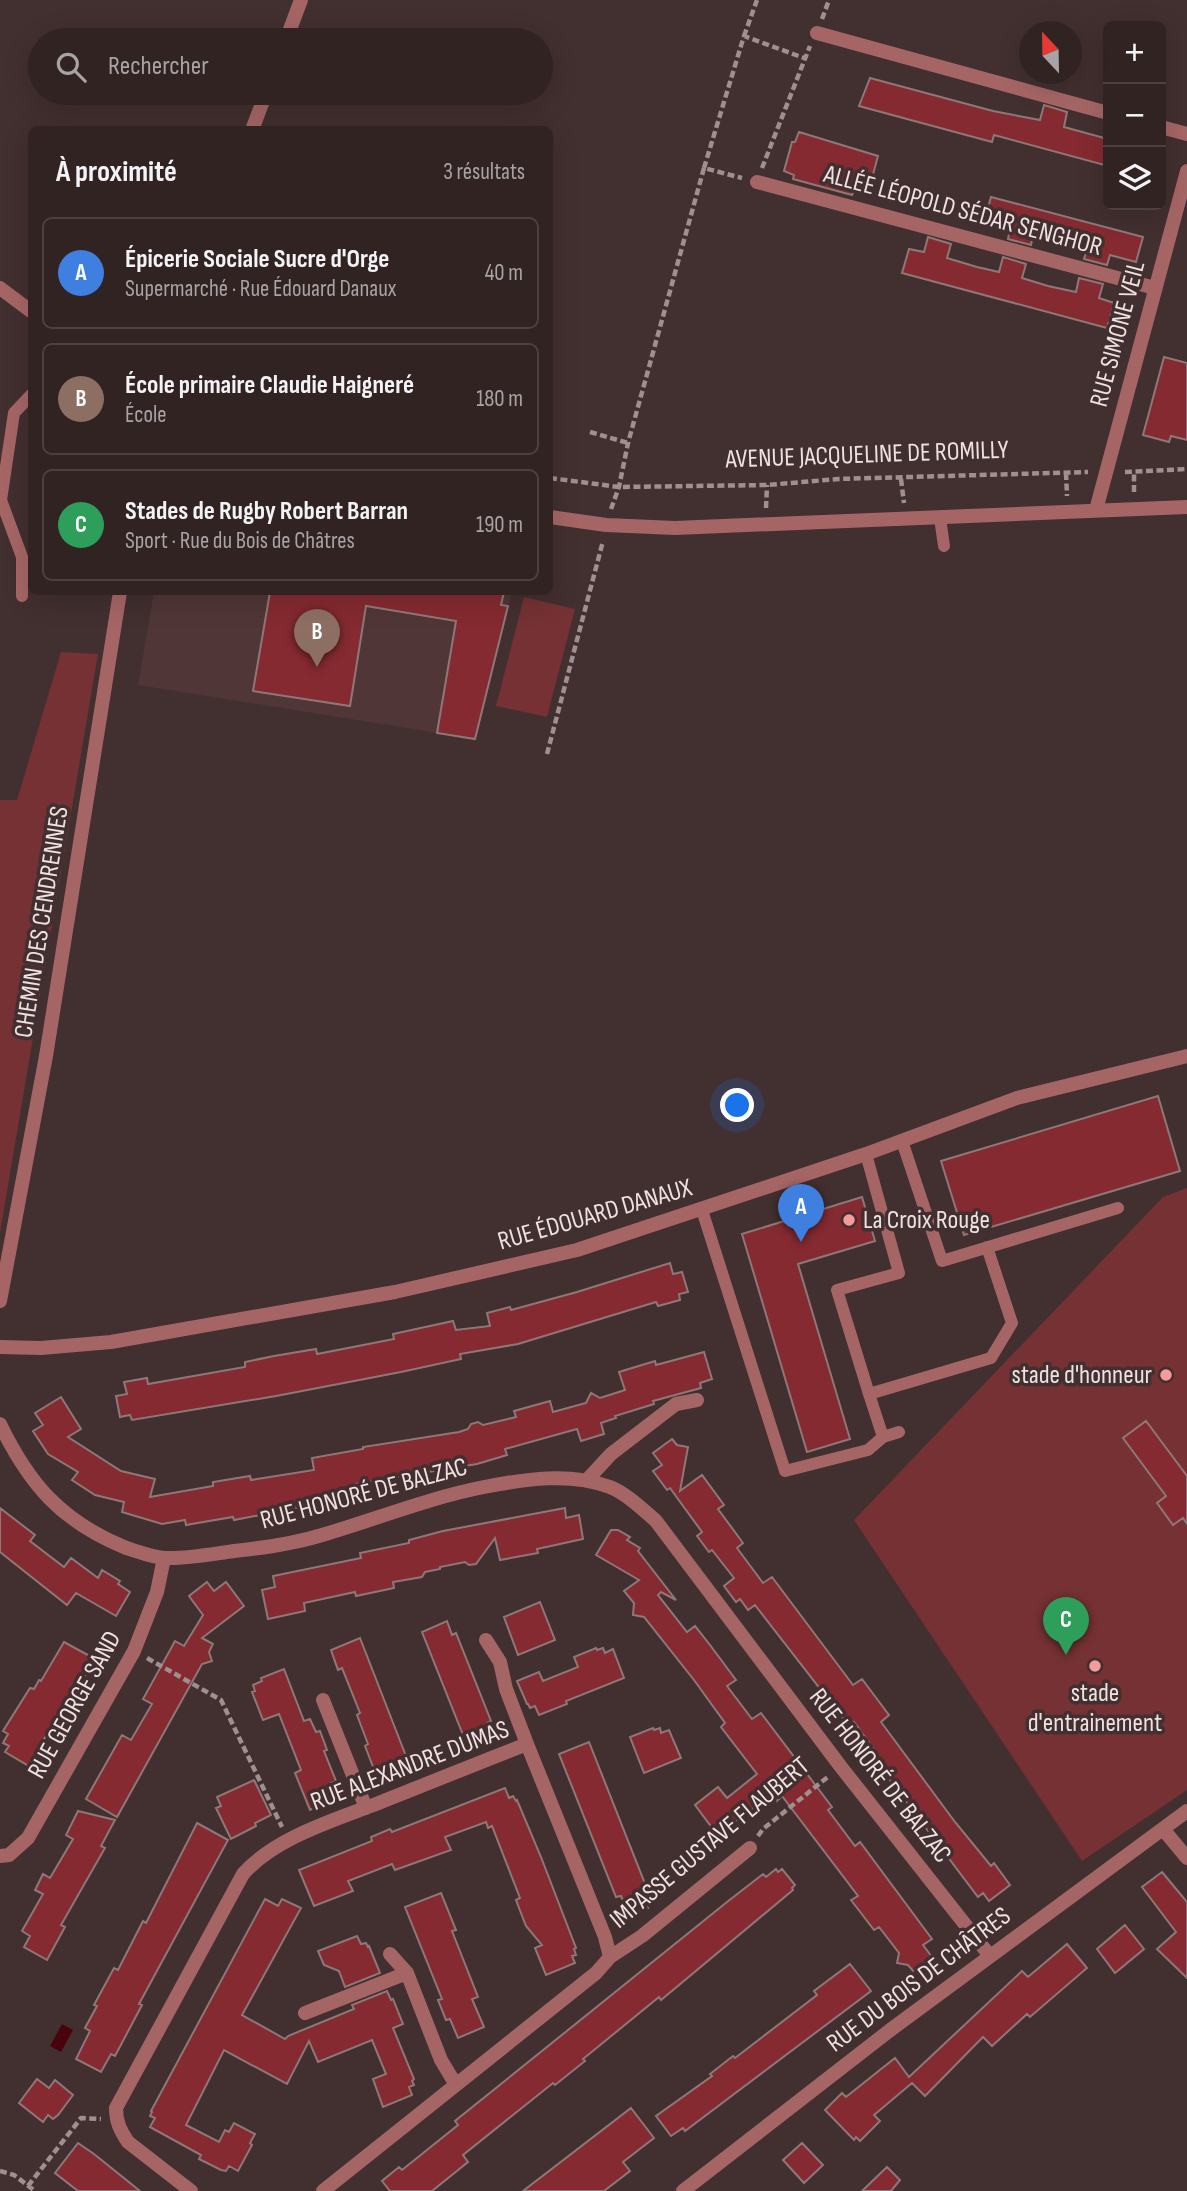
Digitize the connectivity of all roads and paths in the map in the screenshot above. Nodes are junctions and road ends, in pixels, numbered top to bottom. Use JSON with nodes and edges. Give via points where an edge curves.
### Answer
{"nodes":[{"id":1,"x":301,"y":0,"type":"edge"},
{"id":2,"x":757,"y":0,"type":"edge"},
{"id":3,"x":830,"y":0,"type":"edge"},
{"id":4,"x":290,"y":28,"type":"edge"},
{"id":5,"x":817,"y":33,"type":"junction"},
{"id":6,"x":744,"y":36,"type":"junction"},
{"id":7,"x":804,"y":58,"type":"junction"},
{"id":8,"x":261,"y":105,"type":"edge"},
{"id":9,"x":1103,"y":112,"type":"edge"},
{"id":10,"x":254,"y":126,"type":"edge"},
{"id":11,"x":1166,"y":128,"type":"edge"},
{"id":12,"x":1187,"y":134,"type":"edge"},
{"id":13,"x":704,"y":167,"type":"junction"},
{"id":14,"x":1187,"y":171,"type":"edge"},
{"id":15,"x":757,"y":182,"type":"junction"},
{"id":16,"x":0,"y":288,"type":"edge"},
{"id":17,"x":1156,"y":288,"type":"junction"},
{"id":18,"x":28,"y":309,"type":"edge"},
{"id":19,"x":28,"y":398,"type":"edge"},
{"id":20,"x":590,"y":432,"type":"dead end"},
{"id":21,"x":628,"y":443,"type":"junction"},
{"id":22,"x":1187,"y":469,"type":"edge"},
{"id":23,"x":1106,"y":472,"type":"junction"},
{"id":24,"x":553,"y":478,"type":"edge"},
{"id":25,"x":619,"y":486,"type":"junction"},
{"id":26,"x":1187,"y":508,"type":"edge"},
{"id":27,"x":1096,"y":510,"type":"junction"},
{"id":28,"x":553,"y":517,"type":"edge"},
{"id":29,"x":940,"y":518,"type":"junction"},
{"id":30,"x":606,"y":525,"type":"junction"},
{"id":31,"x":944,"y":546,"type":"dead end"},
{"id":32,"x":120,"y":595,"type":"edge"},
{"id":33,"x":22,"y":596,"type":"dead end"},
{"id":34,"x":547,"y":754,"type":"dead end"},
{"id":35,"x":1187,"y":1056,"type":"edge"},
{"id":36,"x":902,"y":1141,"type":"junction"},
{"id":37,"x":866,"y":1154,"type":"junction"},
{"id":38,"x":1118,"y":1208,"type":"dead end"},
{"id":39,"x":702,"y":1210,"type":"junction"},
{"id":40,"x":988,"y":1247,"type":"junction"},
{"id":41,"x":0,"y":1301,"type":"edge"},
{"id":42,"x":0,"y":1347,"type":"edge"},
{"id":43,"x":869,"y":1394,"type":"junction"},
{"id":44,"x":697,"y":1400,"type":"dead end"},
{"id":45,"x":0,"y":1424,"type":"edge"},
{"id":46,"x":900,"y":1432,"type":"dead end"},
{"id":47,"x":883,"y":1437,"type":"junction"},
{"id":48,"x":587,"y":1480,"type":"junction"},
{"id":49,"x":164,"y":1558,"type":"junction"},
{"id":50,"x":486,"y":1640,"type":"dead end"},
{"id":51,"x":134,"y":1651,"type":"junction"},
{"id":52,"x":323,"y":1700,"type":"dead end"},
{"id":53,"x":527,"y":1744,"type":"junction"},
{"id":54,"x":841,"y":1767,"type":"junction"},
{"id":55,"x":366,"y":1808,"type":"junction"},
{"id":56,"x":1187,"y":1811,"type":"edge"},
{"id":57,"x":1163,"y":1829,"type":"junction"},
{"id":58,"x":289,"y":1840,"type":"junction"},
{"id":59,"x":750,"y":1848,"type":"joint"},
{"id":60,"x":0,"y":1856,"type":"edge"},
{"id":61,"x":1187,"y":1858,"type":"edge"},
{"id":62,"x":390,"y":1954,"type":"dead end"},
{"id":63,"x":990,"y":1956,"type":"junction"},
{"id":64,"x":610,"y":1957,"type":"junction"},
{"id":65,"x":407,"y":1973,"type":"junction"},
{"id":66,"x":305,"y":2013,"type":"dead end"},
{"id":67,"x":456,"y":2085,"type":"junction"},
{"id":68,"x":116,"y":2120,"type":"junction"},
{"id":69,"x":0,"y":2171,"type":"edge"},
{"id":70,"x":28,"y":2186,"type":"junction"},
{"id":71,"x":329,"y":2189,"type":"edge"},
{"id":72,"x":35,"y":2191,"type":"edge"},
{"id":73,"x":191,"y":2191,"type":"edge"},
{"id":74,"x":683,"y":2191,"type":"edge"}],
"edges":[{"from":1,"to":4,"type":"street"},
{"from":2,"to":6,"type":"path"},
{"from":3,"to":5,"type":"path"},
{"from":5,"to":7,"type":"path"},
{"from":5,"to":9,"type":"street"},
{"from":6,"to":7,"type":"path"},
{"from":6,"to":13,"type":"path"},
{"from":7,"to":15,"type":"path"},
{"from":8,"to":10,"type":"street"},
{"from":11,"to":12,"type":"street"},
{"from":13,"to":15,"type":"path"},
{"from":13,"to":21,"type":"path"},
{"from":14,"to":17,"type":"street","name":"RUE SIMONE VEIL"},
{"from":15,"to":17,"type":"street","name":"ALLÉE LÉOPOLD SÉDAR SENGHOR"},
{"from":16,"to":18,"type":"street"},
{"from":17,"to":23,"type":"street","name":"RUE SIMONE VEIL"},
{"from":19,"to":33,"type":"lane","via":[[14,413],[1,500],[22,556]]},
{"from":20,"to":21,"type":"path"},
{"from":21,"to":25,"type":"path"},
{"from":22,"to":23,"type":"path","name":"AVENUE JACQUELINE DE ROMILLY"},
{"from":23,"to":25,"type":"path","name":"AVENUE JACQUELINE DE ROMILLY"},
{"from":23,"to":27,"type":"street","name":"RUE SIMONE VEIL"},
{"from":24,"to":25,"type":"path","name":"AVENUE JACQUELINE DE ROMILLY"},
{"from":25,"to":30,"type":"path"},
{"from":26,"to":27,"type":"street"},
{"from":27,"to":29,"type":"street"},
{"from":28,"to":30,"type":"street"},
{"from":29,"to":30,"type":"street","via":[[675,528]]},
{"from":29,"to":31,"type":"lane"},
{"from":30,"to":34,"type":"path"},
{"from":32,"to":41,"type":"street","name":"CHEMIN DES CENDRENNES","via":[[46,1056]]},
{"from":35,"to":36,"type":"street","name":"RUE ÉDOUARD DANAUX","via":[[1017,1098]]},
{"from":36,"to":37,"type":"street","name":"RUE ÉDOUARD DANAUX"},
{"from":36,"to":40,"type":"lane","via":[[942,1261]]},
{"from":37,"to":39,"type":"street","name":"RUE ÉDOUARD DANAUX"},
{"from":37,"to":43,"type":"lane","via":[[899,1273],[836,1290]]},
{"from":38,"to":40,"type":"lane"},
{"from":39,"to":42,"type":"street","name":"RUE ÉDOUARD DANAUX","via":[[577,1250],[395,1292],[111,1342]]},
{"from":39,"to":47,"type":"lane","via":[[785,1471],[868,1450]]},
{"from":40,"to":43,"type":"lane","via":[[1012,1323],[992,1357]]},
{"from":43,"to":47,"type":"lane"},
{"from":44,"to":48,"type":"street","via":[[676,1404],[611,1454]]},
{"from":45,"to":49,"type":"street","name":"RUE HONORÉ DE BALZAC","via":[[26,1473],[47,1498],[102,1538]]},
{"from":46,"to":47,"type":"lane"},
{"from":48,"to":49,"type":"street","name":"RUE HONORÉ DE BALZAC","via":[[543,1478],[498,1485],[414,1504],[321,1536],[275,1546]]},
{"from":48,"to":54,"type":"street","name":"RUE HONORÉ DE BALZAC","via":[[612,1488],[656,1521]]},
{"from":49,"to":51,"type":"street","name":"RUE GEORGE SAND","via":[[157,1592]]},
{"from":50,"to":53,"type":"street","via":[[500,1662]]},
{"from":51,"to":58,"type":"path","via":[[221,1700]]},
{"from":51,"to":60,"type":"street","name":"RUE GEORGE SAND","via":[[28,1838],[9,1855]]},
{"from":52,"to":55,"type":"street"},
{"from":53,"to":55,"type":"street","name":"RUE ALEXANDRE DUMAS"},
{"from":53,"to":64,"type":"street","name":"RUE ALEXANDRE DUMAS","via":[[606,1937]]},
{"from":54,"to":59,"type":"path","name":"IMPASSE GUSTAVE FLAUBERT","via":[[763,1829]]},
{"from":54,"to":63,"type":"street","name":"RUE HONORÉ DE BALZAC"},
{"from":55,"to":58,"type":"street","name":"RUE ALEXANDRE DUMAS"},
{"from":56,"to":57,"type":"street","name":"RUE DU BOIS DE CHÂTRES"},
{"from":57,"to":61,"type":"street"},
{"from":57,"to":63,"type":"street","name":"RUE DU BOIS DE CHÂTRES"},
{"from":58,"to":68,"type":"street","name":"RUE ALEXANDRE DUMAS","via":[[253,1862],[243,1874],[121,2096]]},
{"from":59,"to":64,"type":"street","name":"IMPASSE GUSTAVE FLAUBERT"},
{"from":62,"to":65,"type":"street"},
{"from":63,"to":74,"type":"street","name":"RUE DU BOIS DE CHÂTRES"},
{"from":64,"to":67,"type":"street","via":[[597,1973]]},
{"from":65,"to":66,"type":"street"},
{"from":65,"to":67,"type":"street","via":[[441,2060]]},
{"from":67,"to":71,"type":"street"},
{"from":68,"to":70,"type":"path","via":[[81,2119]]},
{"from":68,"to":73,"type":"street","via":[[128,2142]]},
{"from":69,"to":70,"type":"path"},
{"from":70,"to":72,"type":"path"}]}
